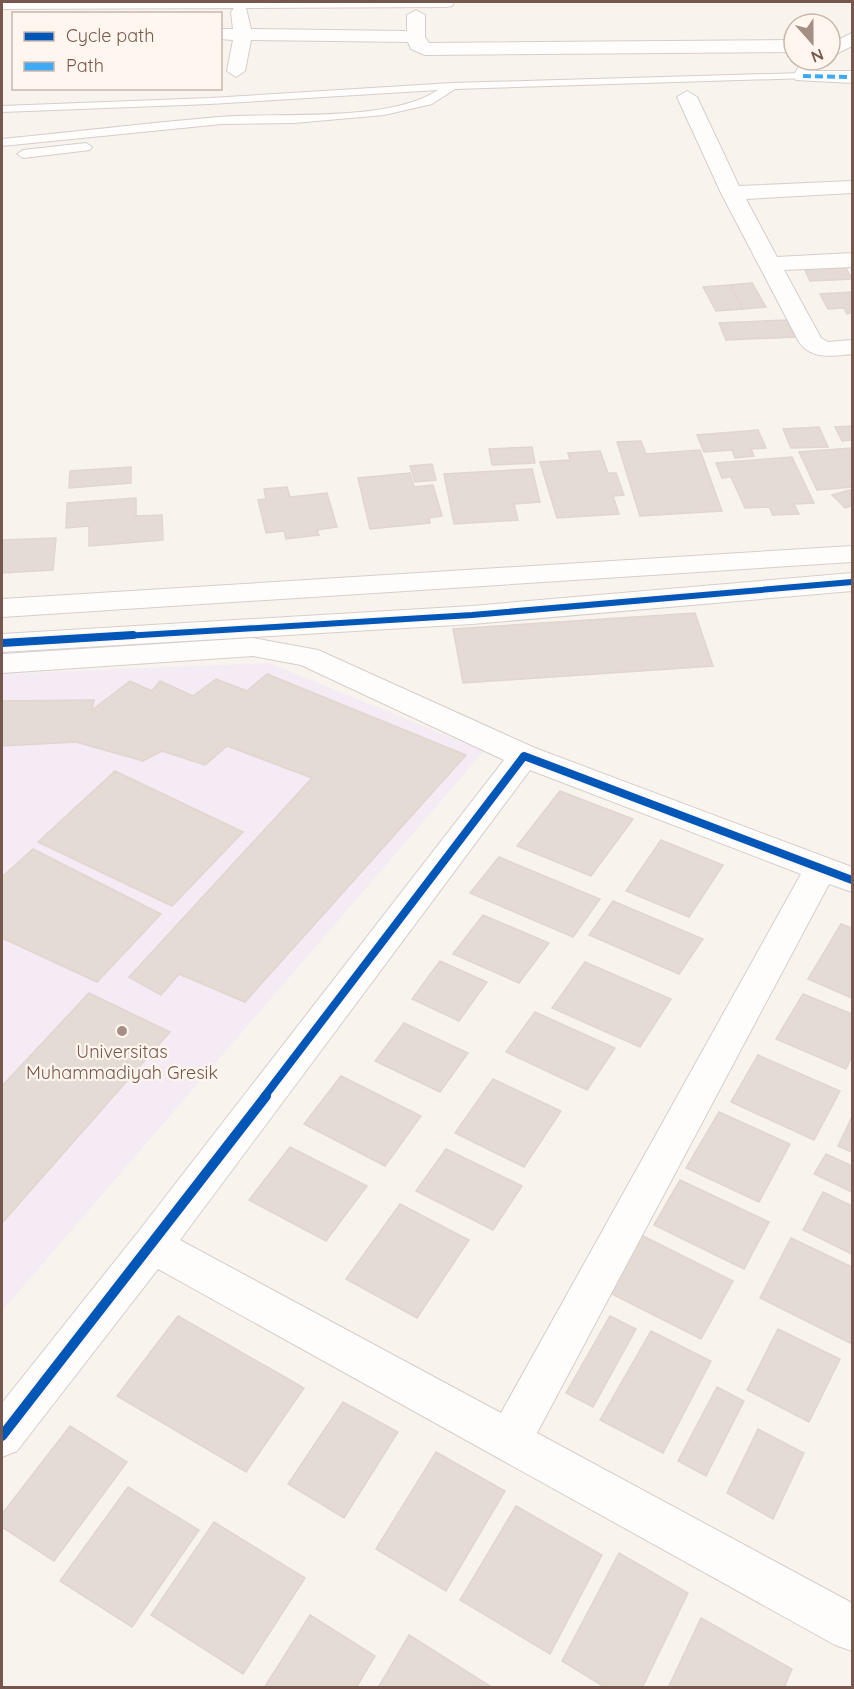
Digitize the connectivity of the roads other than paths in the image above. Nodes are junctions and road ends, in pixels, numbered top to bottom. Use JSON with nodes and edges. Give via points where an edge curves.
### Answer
{"nodes":[{"id":1,"x":239,"y":2,"type":"edge"},
{"id":2,"x":416,"y":2,"type":"edge"},
{"id":3,"x":446,"y":2,"type":"edge"},
{"id":4,"x":2,"y":4,"type":"edge"},
{"id":5,"x":222,"y":34,"type":"edge"},
{"id":6,"x":243,"y":34,"type":"junction"},
{"id":7,"x":416,"y":37,"type":"junction"},
{"id":8,"x":782,"y":46,"type":"edge"},
{"id":9,"x":236,"y":72,"type":"dead end"},
{"id":10,"x":805,"y":72,"type":"edge"},
{"id":11,"x":803,"y":76,"type":"junction"},
{"id":12,"x":852,"y":77,"type":"edge"},
{"id":13,"x":452,"y":86,"type":"junction"},
{"id":14,"x":687,"y":97,"type":"dead end"},
{"id":15,"x":2,"y":109,"type":"edge"},
{"id":16,"x":294,"y":119,"type":"junction"},
{"id":17,"x":2,"y":143,"type":"edge"},
{"id":18,"x":2,"y":156,"type":"edge"},
{"id":19,"x":852,"y":187,"type":"edge"},
{"id":20,"x":732,"y":193,"type":"junction"},
{"id":21,"x":852,"y":260,"type":"edge"},
{"id":22,"x":770,"y":264,"type":"junction"},
{"id":23,"x":852,"y":347,"type":"edge"},
{"id":24,"x":852,"y":554,"type":"edge"},
{"id":25,"x":469,"y":579,"type":"junction"},
{"id":26,"x":852,"y":582,"type":"edge"},
{"id":27,"x":2,"y":608,"type":"edge"},
{"id":28,"x":472,"y":615,"type":"junction"},
{"id":29,"x":2,"y":643,"type":"edge"},
{"id":30,"x":2,"y":664,"type":"edge"},
{"id":31,"x":524,"y":756,"type":"junction"},
{"id":32,"x":837,"y":874,"type":"edge"},
{"id":33,"x":152,"y":1245,"type":"junction"},
{"id":34,"x":2,"y":1436,"type":"edge"},
{"id":35,"x":510,"y":1440,"type":"junction"},
{"id":36,"x":852,"y":1628,"type":"edge"}],
"edges":[{"from":1,"to":2,"type":"street"},
{"from":1,"to":4,"type":"street"},
{"from":1,"to":6,"type":"street"},
{"from":2,"to":3,"type":"street"},
{"from":2,"to":7,"type":"street"},
{"from":5,"to":6,"type":"street"},
{"from":6,"to":7,"type":"street"},
{"from":6,"to":9,"type":"street"},
{"from":7,"to":8,"type":"street","via":[[418,45],[425,49]]},
{"from":10,"to":11,"type":"street"},
{"from":11,"to":12,"type":"street"},
{"from":11,"to":13,"type":"lane"},
{"from":13,"to":15,"type":"lane"},
{"from":13,"to":16,"type":"lane","via":[[428,102],[408,108]]},
{"from":14,"to":20,"type":"street"},
{"from":16,"to":17,"type":"lane","via":[[222,120]]},
{"from":16,"to":18,"type":"lane"},
{"from":19,"to":20,"type":"street"},
{"from":20,"to":22,"type":"street"},
{"from":21,"to":22,"type":"street"},
{"from":22,"to":23,"type":"street","via":[[813,344],[824,349]]},
{"from":24,"to":25,"type":"street"},
{"from":25,"to":27,"type":"street"},
{"from":25,"to":28,"type":"street"},
{"from":26,"to":28,"type":"street"},
{"from":28,"to":29,"type":"street"},
{"from":30,"to":31,"type":"street","via":[[253,647],[308,657]]},
{"from":31,"to":32,"type":"street"},
{"from":31,"to":33,"type":"street"},
{"from":32,"to":35,"type":"street"},
{"from":33,"to":34,"type":"street"},
{"from":33,"to":35,"type":"street"},
{"from":35,"to":36,"type":"street"}]}
